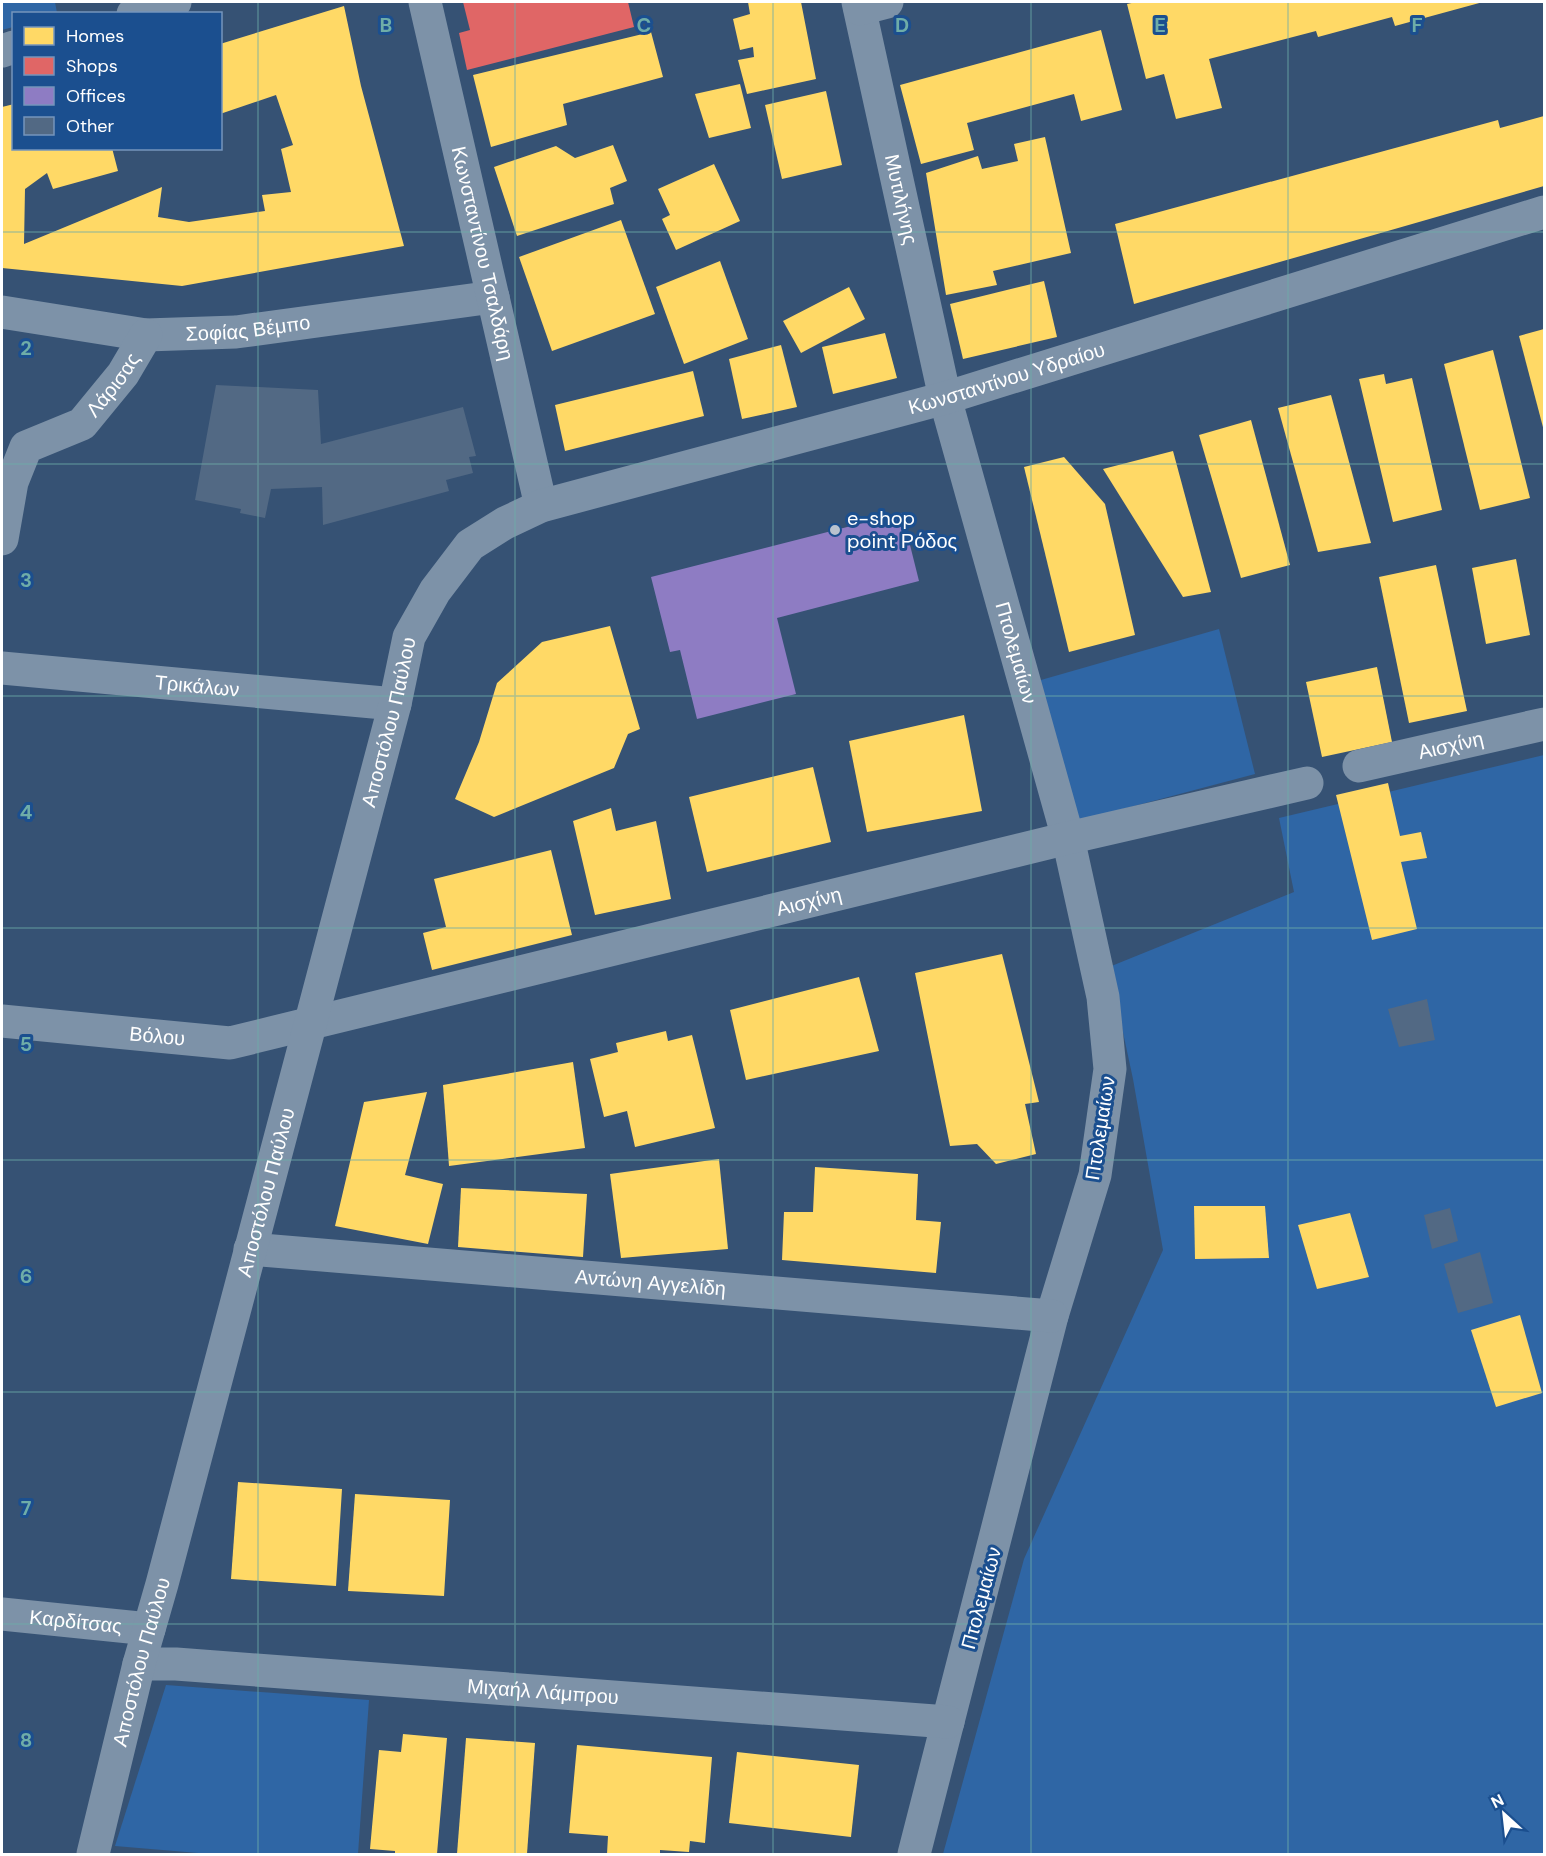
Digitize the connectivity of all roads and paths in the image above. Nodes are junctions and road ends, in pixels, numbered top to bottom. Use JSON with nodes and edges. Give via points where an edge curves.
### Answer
{"nodes":[{"id":1,"x":175,"y":2,"type":"edge"},
{"id":2,"x":424,"y":2,"type":"edge"},
{"id":3,"x":868,"y":4,"type":"edge"},
{"id":4,"x":140,"y":12,"type":"edge"},
{"id":5,"x":1545,"y":212,"type":"edge"},
{"id":6,"x":493,"y":297,"type":"junction"},
{"id":7,"x":2,"y":312,"type":"edge"},
{"id":8,"x":146,"y":335,"type":"junction"},
{"id":9,"x":945,"y":398,"type":"junction"},
{"id":10,"x":541,"y":506,"type":"junction"},
{"id":11,"x":2,"y":539,"type":"edge"},
{"id":12,"x":470,"y":545,"type":"joint"},
{"id":13,"x":2,"y":668,"type":"edge"},
{"id":14,"x":395,"y":704,"type":"junction"},
{"id":15,"x":1545,"y":724,"type":"edge"},
{"id":16,"x":1359,"y":766,"type":"dead end"},
{"id":17,"x":1307,"y":783,"type":"dead end"},
{"id":18,"x":1068,"y":838,"type":"junction"},
{"id":19,"x":2,"y":1021,"type":"edge"},
{"id":20,"x":310,"y":1025,"type":"junction"},
{"id":21,"x":250,"y":1249,"type":"junction"},
{"id":22,"x":1052,"y":1316,"type":"junction"},
{"id":23,"x":2,"y":1614,"type":"edge"},
{"id":24,"x":150,"y":1629,"type":"junction"},
{"id":25,"x":139,"y":1664,"type":"junction"},
{"id":26,"x":948,"y":1722,"type":"junction"},
{"id":27,"x":93,"y":1854,"type":"edge"},
{"id":28,"x":914,"y":1854,"type":"edge"}],
"edges":[{"from":1,"to":4,"type":"street"},
{"from":2,"to":6,"type":"street","name":"Κωνσταντίνου Τσαλδάρη"},
{"from":3,"to":9,"type":"street","name":"Μυτιλήνης"},
{"from":5,"to":9,"type":"street","name":"Κωνσταντίνου Υδραίου"},
{"from":6,"to":8,"type":"street","name":"Σοφίας Βέμπο","via":[[236,332]]},
{"from":6,"to":10,"type":"street","name":"Κωνσταντίνου Τσαλδάρη"},
{"from":7,"to":8,"type":"street","name":"Σοφίας Βέμπο"},
{"from":8,"to":11,"type":"street","name":"Λάρισας","via":[[123,374],[82,424],[26,447],[12,482]]},
{"from":9,"to":10,"type":"street","name":"Κωνσταντίνου Υδραίου"},
{"from":9,"to":18,"type":"street","name":"Πτολεμαίων"},
{"from":10,"to":12,"type":"street","name":"Κωνσταντίνου Υδραίου"},
{"from":12,"to":14,"type":"street","name":"Αποστόλου Παύλου","via":[[435,591],[410,637]]},
{"from":13,"to":14,"type":"street","name":"Τρικάλων"},
{"from":14,"to":20,"type":"street","name":"Αποστόλου Παύλου"},
{"from":15,"to":16,"type":"street","name":"Αισχίνη"},
{"from":17,"to":18,"type":"street","name":"Αισχίνη"},
{"from":18,"to":20,"type":"street","name":"Αισχίνη"},
{"from":18,"to":22,"type":"street","name":"Πτολεμαίων","via":[[1103,997],[1110,1069],[1095,1176]]},
{"from":19,"to":20,"type":"street","name":"Βόλου","via":[[230,1043]]},
{"from":20,"to":21,"type":"street","name":"Αποστόλου Παύλου"},
{"from":21,"to":22,"type":"street","name":"Αντώνη Αγγελίδη"},
{"from":21,"to":24,"type":"street","name":"Αποστόλου Παύλου"},
{"from":22,"to":26,"type":"street","name":"Πτολεμαίων"},
{"from":23,"to":24,"type":"street","name":"Καρδίτσας"},
{"from":24,"to":25,"type":"street","name":"Αποστόλου Παύλου"},
{"from":25,"to":26,"type":"street","name":"Μιχαήλ Λάμπρου"},
{"from":25,"to":27,"type":"street","name":"Αποστόλου Παύλου"},
{"from":26,"to":28,"type":"street","name":"Πτολεμαίων"}]}
